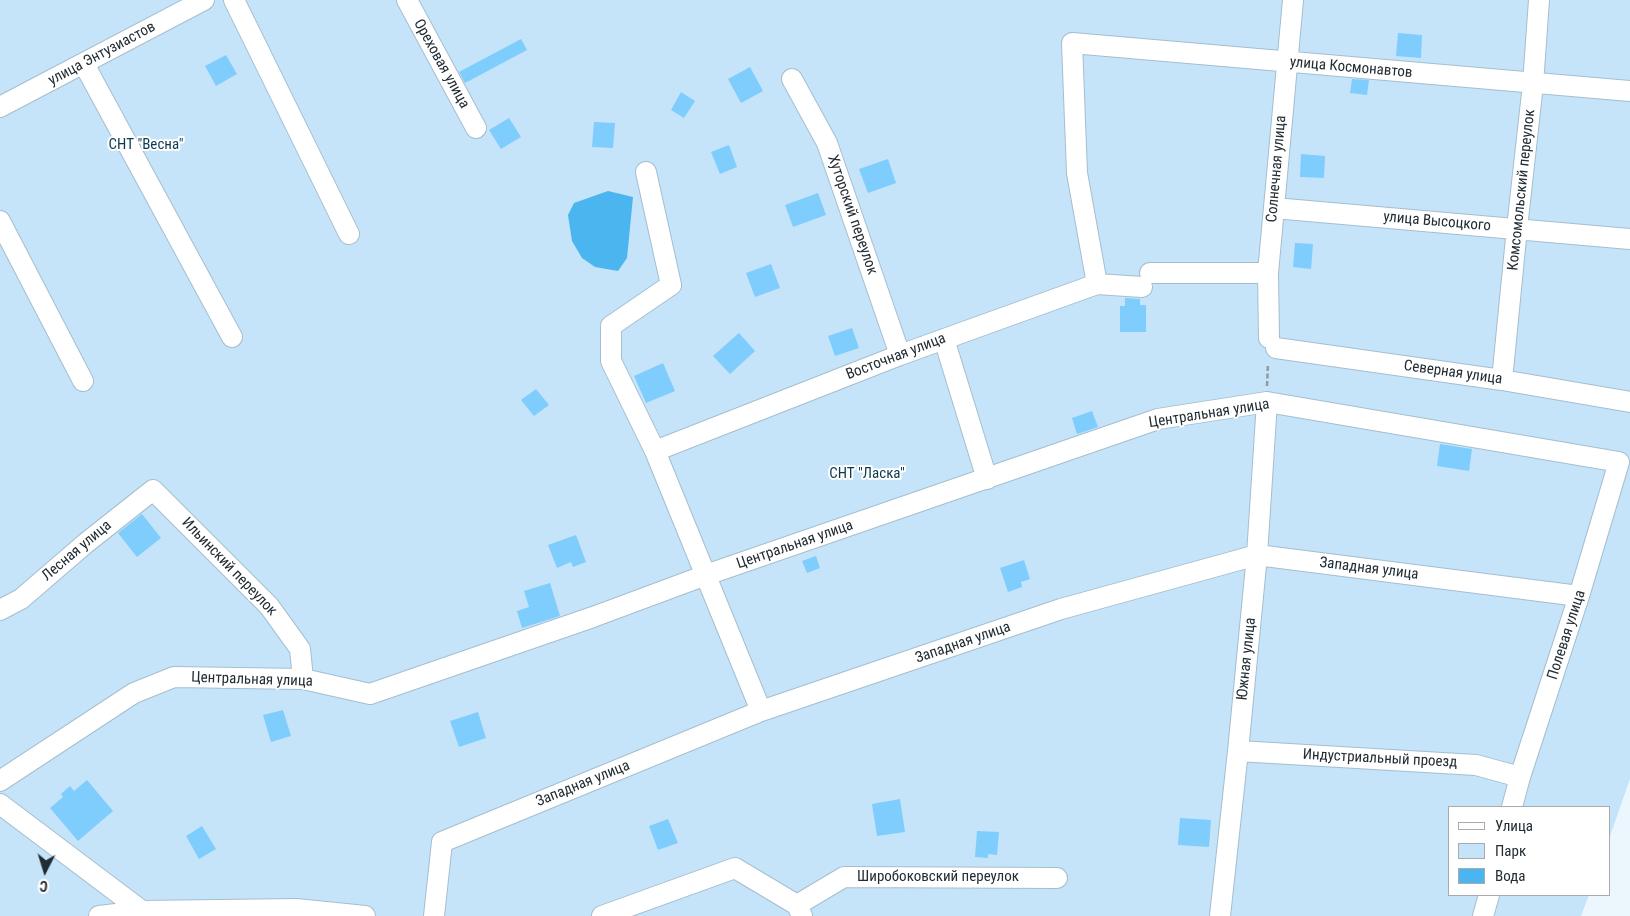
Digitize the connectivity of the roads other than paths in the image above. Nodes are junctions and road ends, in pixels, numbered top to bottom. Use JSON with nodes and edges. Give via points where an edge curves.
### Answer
{"nodes":[{"id":1,"x":204,"y":0,"type":"edge"},
{"id":2,"x":234,"y":0,"type":"edge"},
{"id":3,"x":406,"y":0,"type":"edge"},
{"id":4,"x":1292,"y":0,"type":"edge"},
{"id":5,"x":1539,"y":0,"type":"edge"},
{"id":6,"x":1287,"y":62,"type":"junction"},
{"id":7,"x":84,"y":64,"type":"junction"},
{"id":8,"x":792,"y":79,"type":"dead end"},
{"id":9,"x":1534,"y":84,"type":"junction"},
{"id":10,"x":1630,"y":92,"type":"edge"},
{"id":11,"x":0,"y":107,"type":"edge"},
{"id":12,"x":476,"y":128,"type":"dead end"},
{"id":13,"x":646,"y":172,"type":"dead end"},
{"id":14,"x":1274,"y":208,"type":"junction"},
{"id":15,"x":0,"y":221,"type":"edge"},
{"id":16,"x":1517,"y":228,"type":"junction"},
{"id":17,"x":349,"y":234,"type":"dead end"},
{"id":18,"x":1630,"y":240,"type":"edge"},
{"id":19,"x":1268,"y":273,"type":"junction"},
{"id":20,"x":1097,"y":284,"type":"junction"},
{"id":21,"x":232,"y":337,"type":"dead end"},
{"id":22,"x":944,"y":339,"type":"junction"},
{"id":23,"x":1272,"y":343,"type":"joint"},
{"id":24,"x":900,"y":355,"type":"junction"},
{"id":25,"x":1502,"y":380,"type":"junction"},
{"id":26,"x":83,"y":381,"type":"dead end"},
{"id":27,"x":1267,"y":402,"type":"junction"},
{"id":28,"x":1630,"y":402,"type":"edge"},
{"id":29,"x":655,"y":451,"type":"junction"},
{"id":30,"x":1619,"y":462,"type":"joint"},
{"id":31,"x":987,"y":479,"type":"junction"},
{"id":32,"x":153,"y":490,"type":"joint"},
{"id":33,"x":1257,"y":555,"type":"junction"},
{"id":34,"x":706,"y":575,"type":"junction"},
{"id":35,"x":1579,"y":596,"type":"junction"},
{"id":36,"x":0,"y":610,"type":"edge"},
{"id":37,"x":303,"y":679,"type":"junction"},
{"id":38,"x":761,"y":711,"type":"junction"},
{"id":39,"x":1238,"y":751,"type":"junction"},
{"id":40,"x":1520,"y":777,"type":"junction"},
{"id":41,"x":0,"y":781,"type":"edge"},
{"id":42,"x":0,"y":804,"type":"edge"},
{"id":43,"x":1512,"y":806,"type":"edge"},
{"id":44,"x":1057,"y":878,"type":"dead end"},
{"id":45,"x":1489,"y":896,"type":"edge"},
{"id":46,"x":799,"y":910,"type":"edge"},
{"id":47,"x":142,"y":911,"type":"junction"},
{"id":48,"x":609,"y":915,"type":"edge"},
{"id":49,"x":99,"y":916,"type":"edge"},
{"id":50,"x":365,"y":916,"type":"edge"},
{"id":51,"x":434,"y":916,"type":"edge"},
{"id":52,"x":1220,"y":916,"type":"edge"},
{"id":53,"x":1483,"y":916,"type":"edge"}],
"edges":[{"from":1,"to":7,"type":"street","name":"улица Энтузиастов"},
{"from":2,"to":17,"type":"street"},
{"from":3,"to":12,"type":"street","name":"Ореховая улица"},
{"from":4,"to":6,"type":"street","name":"Солнечная улица"},
{"from":5,"to":9,"type":"street","name":"Комсомольский переулок"},
{"from":6,"to":9,"type":"street","name":"улица Космонавтов"},
{"from":6,"to":14,"type":"street","name":"Солнечная улица"},
{"from":6,"to":20,"type":"street","name":"улица Космонавтов","via":[[1072,43],[1077,173]]},
{"from":7,"to":11,"type":"street","name":"улица Энтузиастов"},
{"from":7,"to":21,"type":"street"},
{"from":8,"to":24,"type":"street","name":"Хуторский переулок","via":[[827,144]]},
{"from":9,"to":10,"type":"street","name":"улица Космонавтов"},
{"from":9,"to":16,"type":"street","name":"Комсомольский переулок"},
{"from":13,"to":29,"type":"street","via":[[671,285],[611,326],[612,361]]},
{"from":14,"to":16,"type":"street","name":"улица Высоцкого"},
{"from":14,"to":19,"type":"street","name":"Солнечная улица"},
{"from":15,"to":26,"type":"street"},
{"from":16,"to":18,"type":"street","name":"улица Высоцкого"},
{"from":16,"to":25,"type":"street","name":"Комсомольский переулок"},
{"from":19,"to":20,"type":"street","name":"Восточная улица"},
{"from":19,"to":23,"type":"street","name":"Солнечная улица"},
{"from":20,"to":22,"type":"street","name":"Восточная улица"},
{"from":22,"to":24,"type":"street","name":"Восточная улица"},
{"from":22,"to":31,"type":"street"},
{"from":23,"to":25,"type":"street","name":"Северная улица"},
{"from":24,"to":29,"type":"street","name":"Восточная улица"},
{"from":25,"to":28,"type":"street","name":"Северная улица"},
{"from":27,"to":30,"type":"street","name":"Центральная улица"},
{"from":27,"to":31,"type":"street","name":"Центральная улица","via":[[1158,419]]},
{"from":27,"to":33,"type":"street","name":"Южная улица"},
{"from":29,"to":34,"type":"street"},
{"from":30,"to":35,"type":"street","name":"Полевая улица"},
{"from":31,"to":34,"type":"street","name":"Центральная улица"},
{"from":32,"to":36,"type":"street","name":"Лесная улица","via":[[21,599]]},
{"from":32,"to":37,"type":"street","name":"Ильинский переулок","via":[[269,606],[300,650]]},
{"from":33,"to":35,"type":"street","name":"Западная улица"},
{"from":33,"to":38,"type":"street","name":"Западная улица","via":[[1060,609]]},
{"from":33,"to":39,"type":"street","name":"Южная улица"},
{"from":34,"to":37,"type":"street","name":"Центральная улица","via":[[370,694]]},
{"from":34,"to":38,"type":"street"},
{"from":35,"to":40,"type":"street","name":"Полевая улица"},
{"from":37,"to":41,"type":"street","name":"Центральная улица","via":[[174,677],[134,693]]},
{"from":38,"to":51,"type":"street","name":"Западная улица","via":[[442,842]]},
{"from":39,"to":40,"type":"street","name":"Индустриальный проезд","via":[[1476,765]]},
{"from":39,"to":52,"type":"street","name":"Южная улица"},
{"from":40,"to":43,"type":"street","name":"Полевая улица"},
{"from":42,"to":47,"type":"street"},
{"from":44,"to":46,"type":"street","name":"Широбоковский переулок","via":[[844,876]]},
{"from":45,"to":53,"type":"street"},
{"from":46,"to":48,"type":"street","via":[[735,868]]},
{"from":47,"to":49,"type":"street"},
{"from":47,"to":50,"type":"street","via":[[296,909]]}]}
